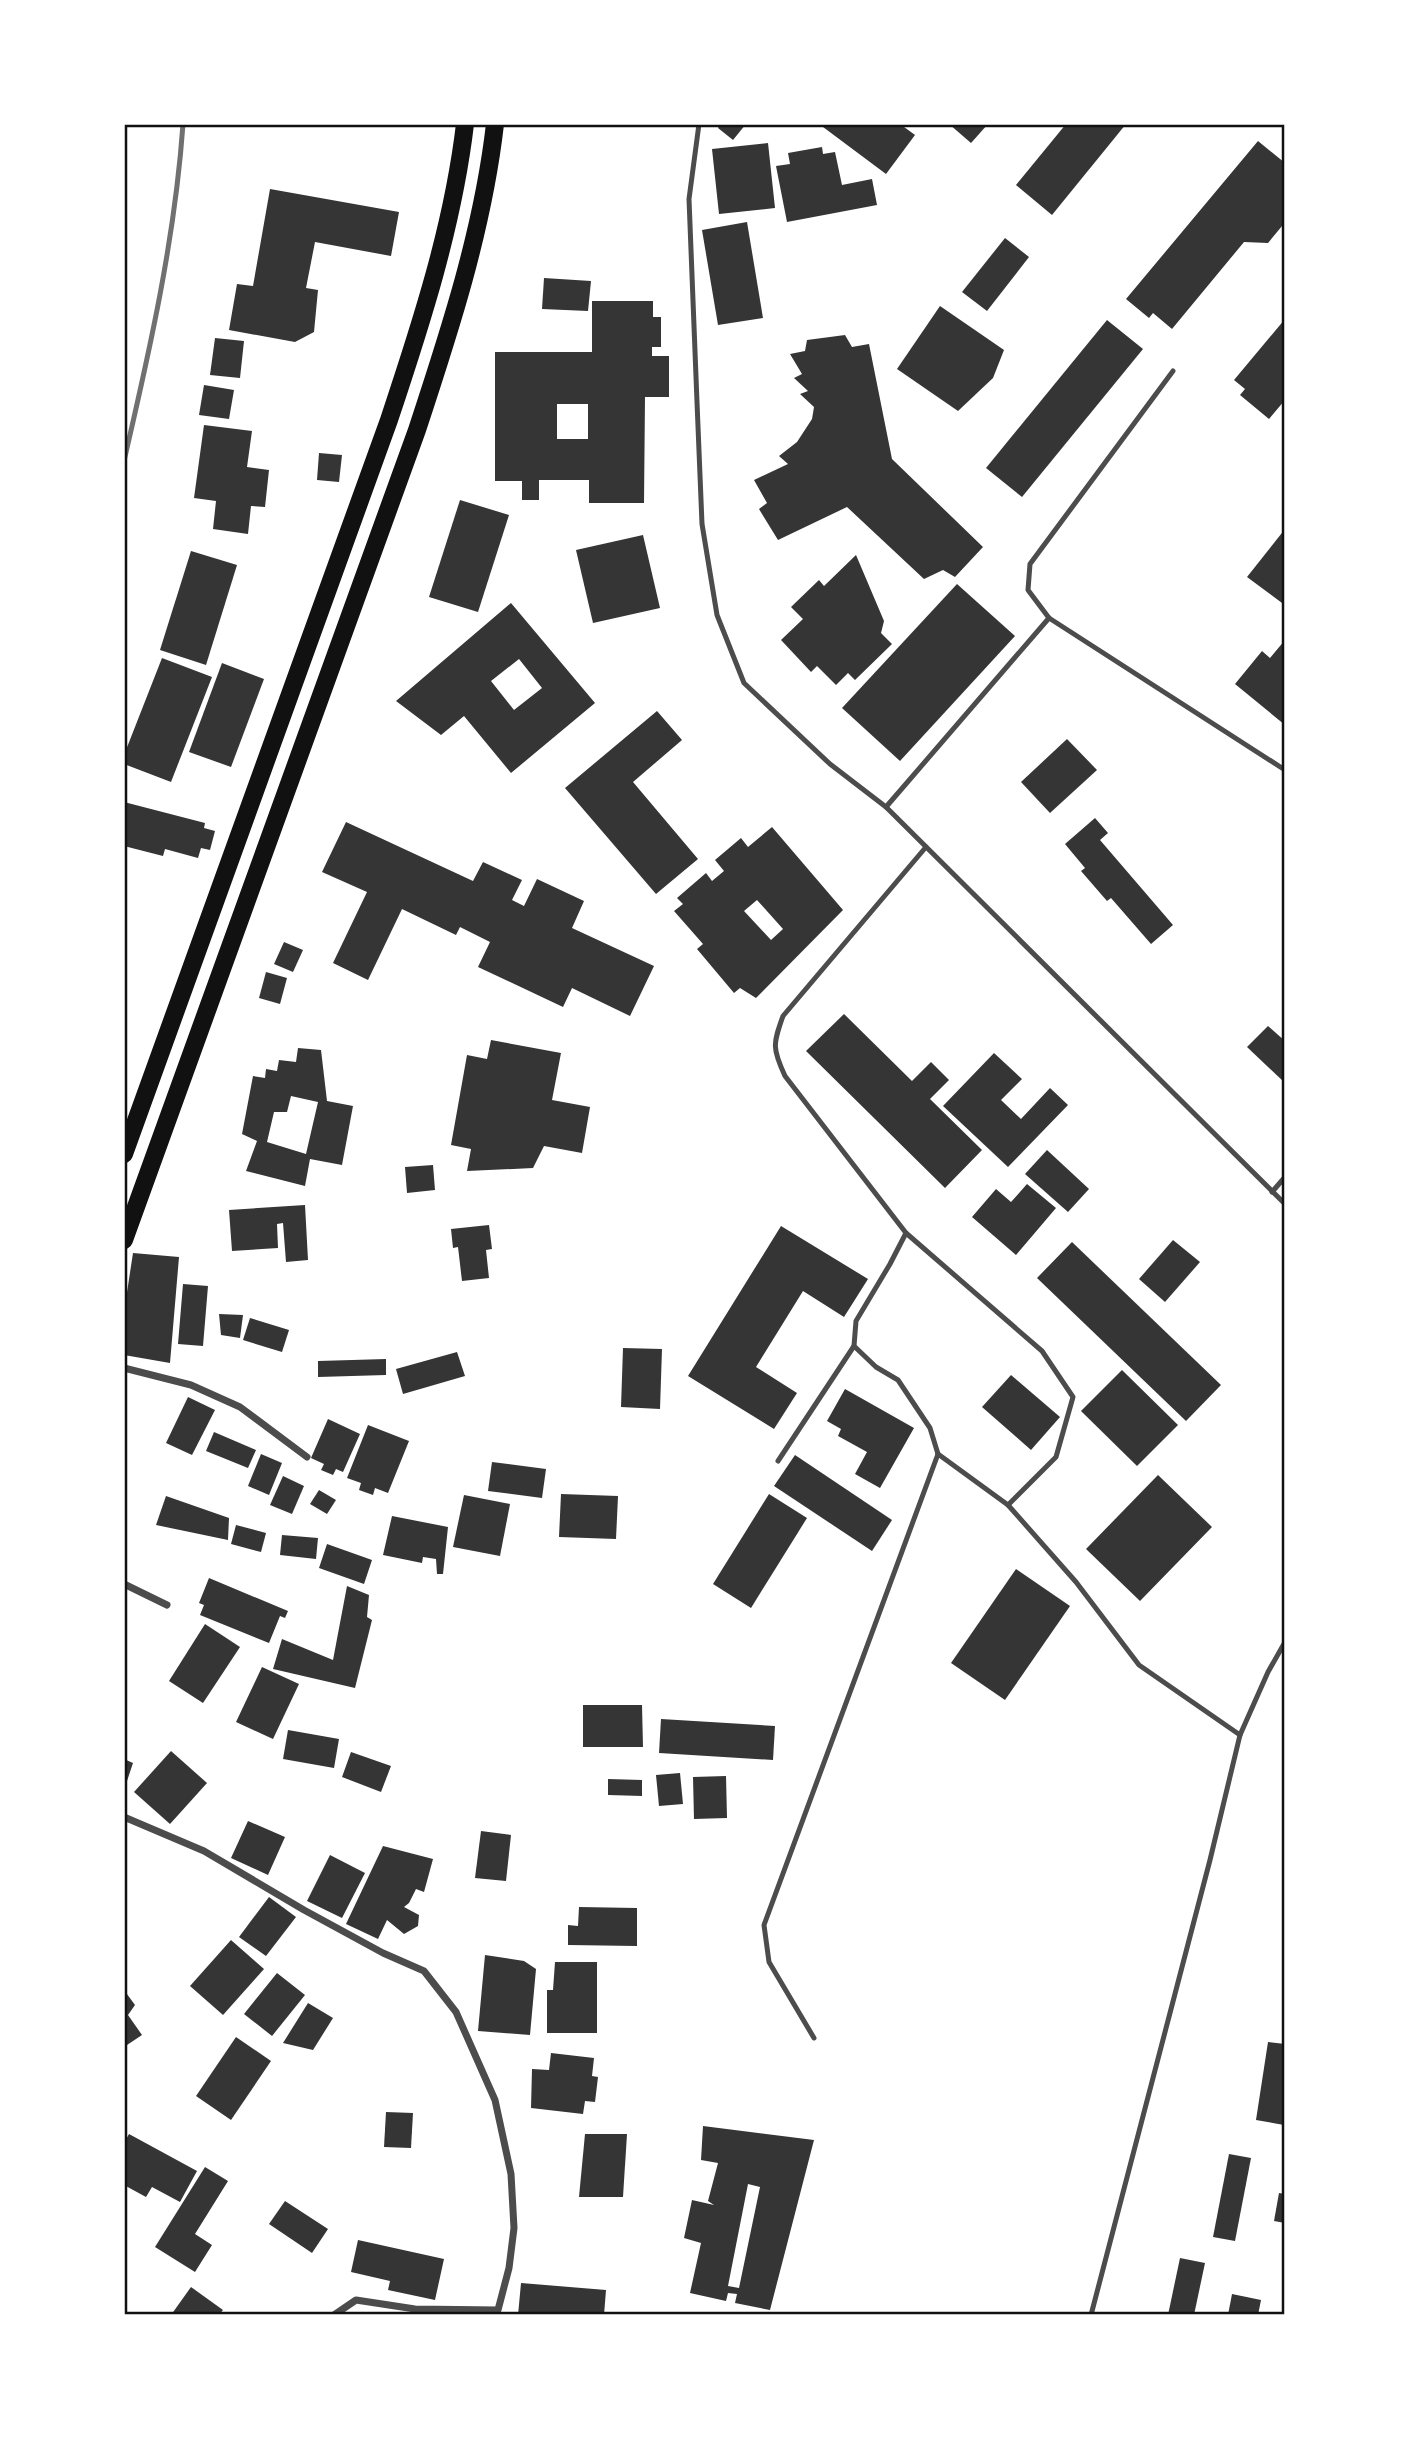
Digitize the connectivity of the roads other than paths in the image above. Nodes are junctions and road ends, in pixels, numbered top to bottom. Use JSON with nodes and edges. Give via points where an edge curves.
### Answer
{"nodes":[{"id":1,"x":465,"y":124,"type":"edge"},
{"id":2,"x":495,"y":124,"type":"edge"},
{"id":3,"x":698,"y":124,"type":"edge"},
{"id":4,"x":1173,"y":371,"type":"dead end"},
{"id":5,"x":1049,"y":618,"type":"junction"},
{"id":6,"x":310,"y":638,"type":"junction"},
{"id":7,"x":339,"y":647,"type":"junction"},
{"id":8,"x":1285,"y":770,"type":"edge"},
{"id":9,"x":886,"y":807,"type":"junction"},
{"id":10,"x":926,"y":847,"type":"junction"},
{"id":11,"x":124,"y":1154,"type":"edge"},
{"id":12,"x":1285,"y":1177,"type":"edge"},
{"id":13,"x":1272,"y":1192,"type":"junction"},
{"id":14,"x":1285,"y":1204,"type":"edge"},
{"id":15,"x":906,"y":1233,"type":"junction"},
{"id":16,"x":124,"y":1240,"type":"edge"},
{"id":17,"x":854,"y":1346,"type":"junction"},
{"id":18,"x":124,"y":1368,"type":"edge"},
{"id":19,"x":937,"y":1454,"type":"junction"},
{"id":20,"x":307,"y":1457,"type":"dead end"},
{"id":21,"x":778,"y":1461,"type":"dead end"},
{"id":22,"x":1008,"y":1506,"type":"junction"},
{"id":23,"x":124,"y":1584,"type":"edge"},
{"id":24,"x":167,"y":1605,"type":"dead end"},
{"id":25,"x":1285,"y":1642,"type":"edge"},
{"id":26,"x":1240,"y":1735,"type":"junction"},
{"id":27,"x":124,"y":1817,"type":"edge"},
{"id":28,"x":814,"y":2038,"type":"dead end"},
{"id":29,"x":334,"y":2315,"type":"edge"},
{"id":30,"x":1091,"y":2315,"type":"edge"}],
"edges":[{"from":1,"to":6,"type":"main road","via":[[455,187],[419,328]]},
{"from":2,"to":7,"type":"main road","via":[[490,167],[448,337]]},
{"from":3,"to":9,"type":"lane","via":[[689,199],[696,402],[702,524],[717,615],[744,683],[830,764]]},
{"from":4,"to":5,"type":"lane","via":[[1030,564],[1028,590]]},
{"from":5,"to":8,"type":"lane"},
{"from":5,"to":9,"type":"lane"},
{"from":6,"to":7,"type":"main road"},
{"from":6,"to":11,"type":"main road"},
{"from":7,"to":16,"type":"main road"},
{"from":9,"to":10,"type":"lane"},
{"from":10,"to":13,"type":"lane"},
{"from":10,"to":15,"type":"lane","via":[[783,1016],[775,1054],[785,1076]]},
{"from":12,"to":13,"type":"lane"},
{"from":13,"to":14,"type":"lane"},
{"from":15,"to":17,"type":"lane","via":[[856,1321]]},
{"from":15,"to":22,"type":"lane","via":[[1042,1351],[1073,1397],[1056,1457]]},
{"from":17,"to":19,"type":"lane","via":[[898,1380],[930,1428]]},
{"from":17,"to":21,"type":"lane"},
{"from":18,"to":20,"type":"street","via":[[191,1385],[240,1407]]},
{"from":19,"to":22,"type":"lane"},
{"from":19,"to":28,"type":"lane","via":[[764,1925],[769,1962]]},
{"from":22,"to":26,"type":"lane","via":[[1076,1582],[1139,1665]]},
{"from":23,"to":24,"type":"street"},
{"from":25,"to":26,"type":"lane"},
{"from":26,"to":30,"type":"lane"},
{"from":27,"to":29,"type":"street","via":[[204,1851],[304,1910],[424,1971],[456,2012],[495,2100],[511,2174],[514,2228],[498,2310],[415,2309],[356,2300]]}]}
